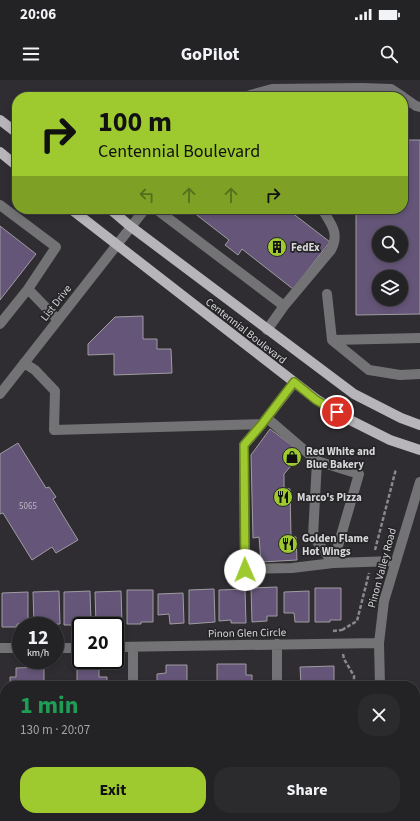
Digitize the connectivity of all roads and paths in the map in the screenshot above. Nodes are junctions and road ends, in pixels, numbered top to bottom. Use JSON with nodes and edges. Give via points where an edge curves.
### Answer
{"nodes":[{"id":1,"x":261,"y":92,"type":"edge"},
{"id":2,"x":396,"y":92,"type":"edge"},
{"id":3,"x":408,"y":100,"type":"edge"},
{"id":4,"x":420,"y":107,"type":"edge"},
{"id":5,"x":0,"y":120,"type":"edge"},
{"id":6,"x":12,"y":129,"type":"edge"},
{"id":7,"x":0,"y":152,"type":"edge"},
{"id":8,"x":12,"y":162,"type":"edge"},
{"id":9,"x":0,"y":205,"type":"edge"},
{"id":10,"x":77,"y":214,"type":"edge"},
{"id":11,"x":116,"y":214,"type":"edge"},
{"id":12,"x":141,"y":214,"type":"edge"},
{"id":13,"x":163,"y":214,"type":"edge"},
{"id":14,"x":325,"y":214,"type":"edge"},
{"id":15,"x":130,"y":226,"type":"junction"},
{"id":16,"x":116,"y":245,"type":"junction"},
{"id":17,"x":28,"y":289,"type":"junction"},
{"id":18,"x":327,"y":294,"type":"dead end"},
{"id":19,"x":284,"y":306,"type":"junction"},
{"id":20,"x":58,"y":320,"type":"junction"},
{"id":21,"x":0,"y":324,"type":"edge"},
{"id":22,"x":267,"y":330,"type":"junction"},
{"id":23,"x":420,"y":338,"type":"edge"},
{"id":24,"x":332,"y":340,"type":"junction"},
{"id":25,"x":24,"y":364,"type":"junction"},
{"id":26,"x":420,"y":374,"type":"edge"},
{"id":27,"x":294,"y":382,"type":"junction"},
{"id":28,"x":0,"y":394,"type":"edge"},
{"id":29,"x":264,"y":421,"type":"junction"},
{"id":30,"x":420,"y":424,"type":"edge"},
{"id":31,"x":420,"y":450,"type":"edge"},
{"id":32,"x":317,"y":461,"type":"junction"},
{"id":33,"x":420,"y":482,"type":"edge"},
{"id":34,"x":395,"y":561,"type":"junction"},
{"id":35,"x":333,"y":563,"type":"junction"},
{"id":36,"x":379,"y":643,"type":"junction"},
{"id":37,"x":277,"y":644,"type":"junction"},
{"id":38,"x":0,"y":648,"type":"edge"},
{"id":39,"x":12,"y":648,"type":"edge"},
{"id":40,"x":124,"y":648,"type":"edge"},
{"id":41,"x":133,"y":648,"type":"junction"},
{"id":42,"x":133,"y":681,"type":"edge"},
{"id":43,"x":277,"y":681,"type":"edge"},
{"id":44,"x":380,"y":681,"type":"edge"}],
"edges":[{"from":1,"to":2,"type":"street","via":[[272,89],[362,88],[391,89]]},
{"from":3,"to":4,"type":"street"},
{"from":5,"to":6,"type":"main road"},
{"from":7,"to":8,"type":"main road"},
{"from":9,"to":17,"type":"street","via":[[56,247]]},
{"from":10,"to":16,"type":"main road","name":"Centennial Boulevard"},
{"from":11,"to":15,"type":"main road","name":"Centennial Boulevard"},
{"from":12,"to":15,"type":"street","name":"List Drive"},
{"from":13,"to":19,"type":"street"},
{"from":14,"to":19,"type":"street","via":[[334,228],[335,242]]},
{"from":15,"to":16,"type":"street","name":"List Drive"},
{"from":15,"to":22,"type":"main road","name":"Centennial Boulevard"},
{"from":16,"to":20,"type":"street","name":"List Drive"},
{"from":16,"to":27,"type":"main road","name":"Centennial Boulevard"},
{"from":17,"to":20,"type":"street"},
{"from":17,"to":21,"type":"street"},
{"from":18,"to":24,"type":"street"},
{"from":19,"to":22,"type":"street"},
{"from":20,"to":25,"type":"street","name":"List Drive"},
{"from":22,"to":30,"type":"main road","name":"Centennial Boulevard","via":[[354,394],[401,418]]},
{"from":23,"to":24,"type":"street"},
{"from":24,"to":26,"type":"street","via":[[369,370],[400,375]]},
{"from":25,"to":28,"type":"street","name":"List Drive"},
{"from":25,"to":29,"type":"street","via":[[35,370],[55,391],[54,430]]},
{"from":27,"to":29,"type":"street"},
{"from":27,"to":31,"type":"main road","name":"Centennial Boulevard","via":[[316,400],[348,418],[390,440]]},
{"from":29,"to":32,"type":"street"},
{"from":29,"to":35,"type":"street","via":[[244,445],[245,570]]},
{"from":32,"to":35,"type":"street","via":[[312,536]]},
{"from":32,"to":35,"type":"street","via":[[359,474]]},
{"from":33,"to":34,"type":"street","name":"Pinon Valley Road"},
{"from":34,"to":35,"type":"street"},
{"from":34,"to":36,"type":"street","name":"Pinon Valley Road","via":[[384,601]]},
{"from":36,"to":37,"type":"street","name":"Pinon Glen Circle"},
{"from":36,"to":44,"type":"street","name":"Pinon Valley Road"},
{"from":37,"to":41,"type":"street","name":"Pinon Glen Circle"},
{"from":37,"to":43,"type":"street"},
{"from":38,"to":39,"type":"street"},
{"from":40,"to":41,"type":"street","name":"Pinon Glen Circle"},
{"from":41,"to":42,"type":"street"}]}
